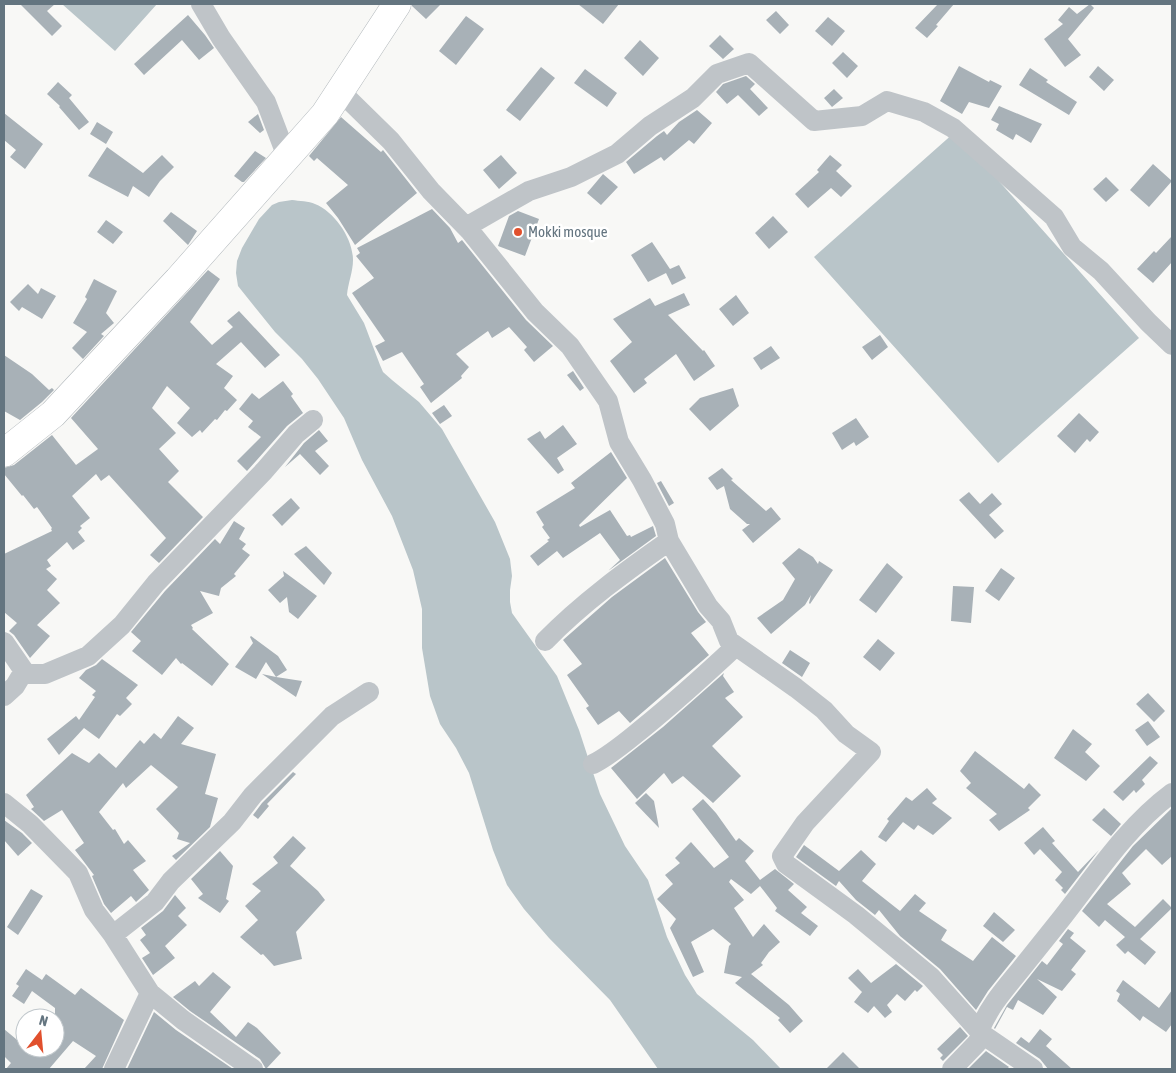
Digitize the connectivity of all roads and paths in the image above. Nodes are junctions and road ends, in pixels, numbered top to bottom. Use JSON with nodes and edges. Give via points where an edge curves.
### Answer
{"nodes":[{"id":1,"x":201,"y":4,"type":"edge"},
{"id":2,"x":397,"y":4,"type":"edge"},
{"id":3,"x":340,"y":91,"type":"junction"},
{"id":4,"x":287,"y":157,"type":"junction"},
{"id":5,"x":466,"y":227,"type":"junction"},
{"id":6,"x":1172,"y":345,"type":"edge"},
{"id":7,"x":313,"y":420,"type":"dead end"},
{"id":8,"x":4,"y":454,"type":"edge"},
{"id":9,"x":669,"y":541,"type":"junction"},
{"id":10,"x":545,"y":641,"type":"dead end"},
{"id":11,"x":4,"y":642,"type":"edge"},
{"id":12,"x":736,"y":646,"type":"junction"},
{"id":13,"x":23,"y":674,"type":"junction"},
{"id":14,"x":369,"y":692,"type":"dead end"},
{"id":15,"x":4,"y":696,"type":"edge"},
{"id":16,"x":593,"y":764,"type":"dead end"},
{"id":17,"x":1172,"y":793,"type":"edge"},
{"id":18,"x":4,"y":803,"type":"edge"},
{"id":19,"x":113,"y":935,"type":"junction"},
{"id":20,"x":150,"y":993,"type":"junction"},
{"id":21,"x":981,"y":1033,"type":"junction"},
{"id":22,"x":114,"y":1069,"type":"edge"},
{"id":23,"x":252,"y":1069,"type":"edge"},
{"id":24,"x":952,"y":1069,"type":"edge"},
{"id":25,"x":1033,"y":1069,"type":"edge"}],
"edges":[{"from":1,"to":4,"type":"street","via":[[266,102]]},
{"from":2,"to":3,"type":"street"},
{"from":3,"to":4,"type":"street","via":[[326,114]]},
{"from":3,"to":5,"type":"street","via":[[391,141],[431,191]]},
{"from":4,"to":8,"type":"street","via":[[53,414]]},
{"from":5,"to":6,"type":"street","via":[[528,192],[571,177],[618,154],[650,126],[693,98],[717,74],[749,63],[814,121],[862,116],[887,101],[924,112],[953,128],[1054,218],[1072,247],[1101,271]]},
{"from":5,"to":9,"type":"street","via":[[535,312],[570,346],[608,401],[619,442],[664,524]]},
{"from":7,"to":13,"type":"street","via":[[296,434],[156,583],[122,625],[88,656],[45,674]]},
{"from":9,"to":10,"type":"street","via":[[613,581]]},
{"from":9,"to":12,"type":"street","via":[[708,606],[721,621],[729,641]]},
{"from":11,"to":13,"type":"street","via":[[24,669]]},
{"from":12,"to":16,"type":"street","via":[[647,725]]},
{"from":12,"to":21,"type":"street","via":[[796,688],[824,710],[846,734],[871,752],[791,840],[782,856],[786,864],[888,940],[931,977]]},
{"from":13,"to":15,"type":"street"},
{"from":14,"to":19,"type":"street","via":[[332,716],[171,881],[155,902]]},
{"from":17,"to":21,"type":"street","via":[[1155,806],[1101,866],[999,995],[987,1012]]},
{"from":18,"to":19,"type":"street","via":[[78,872],[94,910]]},
{"from":19,"to":20,"type":"street"},
{"from":20,"to":22,"type":"street"},
{"from":20,"to":23,"type":"street"},
{"from":21,"to":24,"type":"street","via":[[977,1043]]},
{"from":21,"to":25,"type":"street"}]}
